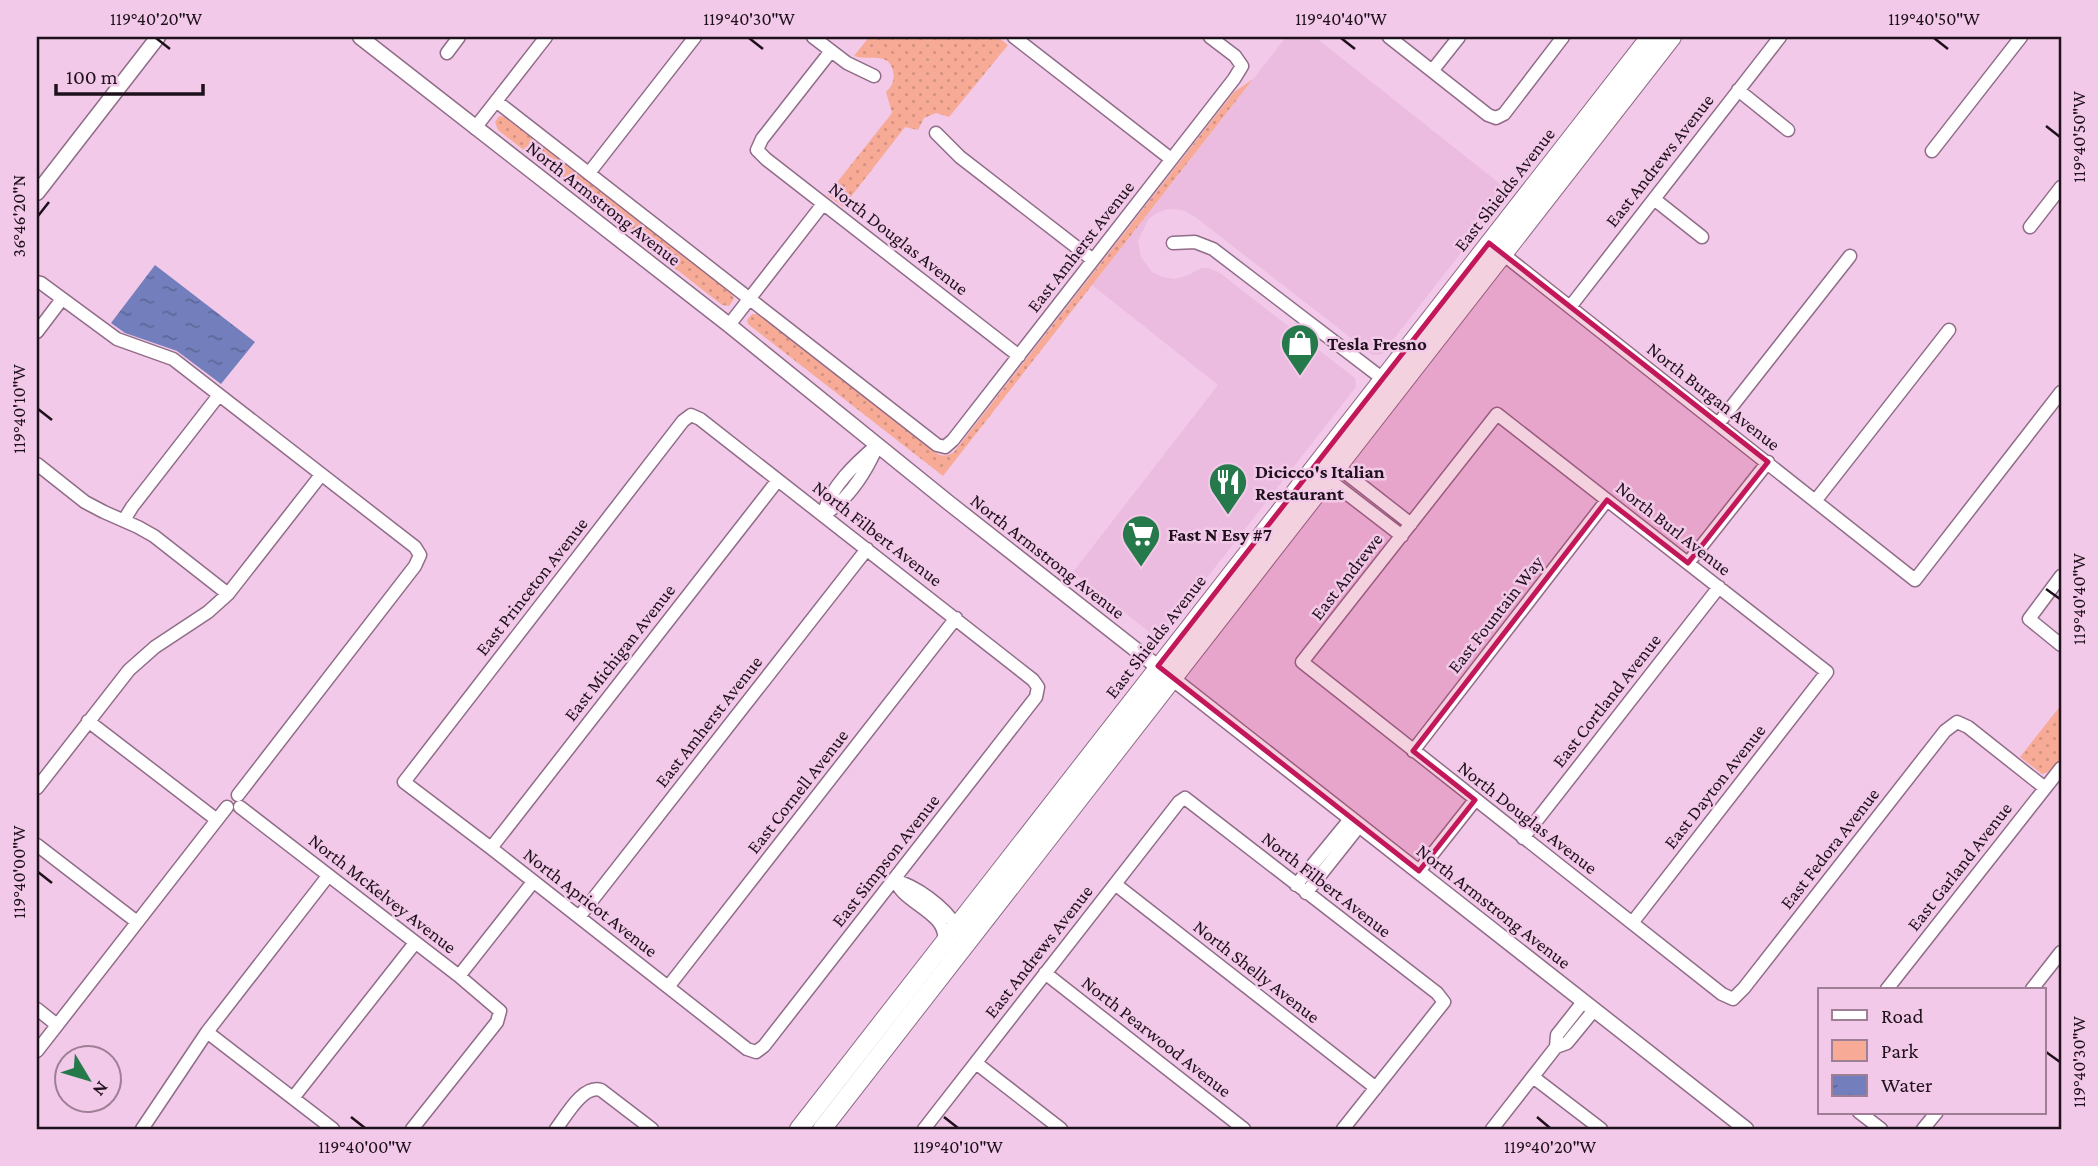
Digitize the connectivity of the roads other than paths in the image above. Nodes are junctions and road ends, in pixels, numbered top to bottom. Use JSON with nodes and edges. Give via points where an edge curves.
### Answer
{"nodes":[{"id":1,"x":158,"y":37,"type":"edge"},
{"id":2,"x":360,"y":37,"type":"edge"},
{"id":3,"x":460,"y":37,"type":"edge"},
{"id":4,"x":546,"y":37,"type":"edge"},
{"id":5,"x":695,"y":37,"type":"edge"},
{"id":6,"x":813,"y":37,"type":"edge"},
{"id":7,"x":1014,"y":37,"type":"edge"},
{"id":8,"x":1210,"y":37,"type":"edge"},
{"id":9,"x":1389,"y":37,"type":"edge"},
{"id":10,"x":1458,"y":37,"type":"edge"},
{"id":11,"x":1563,"y":37,"type":"edge"},
{"id":12,"x":1650,"y":37,"type":"edge"},
{"id":13,"x":1662,"y":37,"type":"edge"},
{"id":14,"x":1672,"y":37,"type":"edge"},
{"id":15,"x":1780,"y":37,"type":"edge"},
{"id":16,"x":2021,"y":37,"type":"edge"},
{"id":17,"x":831,"y":51,"type":"junction"},
{"id":18,"x":447,"y":53,"type":"dead end"},
{"id":19,"x":1432,"y":71,"type":"junction"},
{"id":20,"x":874,"y":76,"type":"dead end"},
{"id":21,"x":1738,"y":90,"type":"junction"},
{"id":22,"x":496,"y":101,"type":"junction"},
{"id":23,"x":475,"y":128,"type":"junction"},
{"id":24,"x":1788,"y":130,"type":"dead end"},
{"id":25,"x":936,"y":133,"type":"dead end"},
{"id":26,"x":1596,"y":134,"type":"junction"},
{"id":27,"x":1932,"y":151,"type":"dead end"},
{"id":28,"x":1171,"y":159,"type":"junction"},
{"id":29,"x":589,"y":173,"type":"junction"},
{"id":30,"x":2061,"y":187,"type":"edge"},
{"id":31,"x":37,"y":192,"type":"edge"},
{"id":32,"x":1654,"y":199,"type":"junction"},
{"id":33,"x":824,"y":204,"type":"junction"},
{"id":34,"x":2030,"y":228,"type":"dead end"},
{"id":35,"x":1702,"y":237,"type":"dead end"},
{"id":36,"x":1174,"y":243,"type":"dead end"},
{"id":37,"x":1489,"y":243,"type":"junction"},
{"id":38,"x":1504,"y":255,"type":"junction"},
{"id":39,"x":1850,"y":256,"type":"dead end"},
{"id":40,"x":1093,"y":260,"type":"junction"},
{"id":41,"x":38,"y":280,"type":"edge"},
{"id":42,"x":62,"y":299,"type":"junction"},
{"id":43,"x":750,"y":299,"type":"junction"},
{"id":44,"x":1570,"y":307,"type":"junction"},
{"id":45,"x":729,"y":325,"type":"junction"},
{"id":46,"x":1949,"y":330,"type":"dead end"},
{"id":47,"x":37,"y":332,"type":"edge"},
{"id":48,"x":1019,"y":356,"type":"junction"},
{"id":49,"x":1383,"y":379,"type":"junction"},
{"id":50,"x":2061,"y":392,"type":"edge"},
{"id":51,"x":219,"y":395,"type":"junction"},
{"id":52,"x":1497,"y":414,"type":"joint"},
{"id":53,"x":691,"y":415,"type":"joint"},
{"id":54,"x":1718,"y":424,"type":"junction"},
{"id":55,"x":877,"y":445,"type":"junction"},
{"id":56,"x":945,"y":447,"type":"joint"},
{"id":57,"x":1768,"y":462,"type":"junction"},
{"id":58,"x":37,"y":464,"type":"edge"},
{"id":59,"x":1333,"y":473,"type":"junction"},
{"id":60,"x":321,"y":475,"type":"junction"},
{"id":61,"x":778,"y":480,"type":"junction"},
{"id":62,"x":1607,"y":500,"type":"junction"},
{"id":63,"x":1816,"y":500,"type":"junction"},
{"id":64,"x":823,"y":514,"type":"junction"},
{"id":65,"x":124,"y":520,"type":"junction"},
{"id":66,"x":1411,"y":524,"type":"junction"},
{"id":67,"x":1402,"y":536,"type":"junction"},
{"id":68,"x":867,"y":549,"type":"junction"},
{"id":69,"x":1688,"y":563,"type":"junction"},
{"id":70,"x":2061,"y":576,"type":"edge"},
{"id":71,"x":1719,"y":587,"type":"junction"},
{"id":72,"x":228,"y":594,"type":"junction"},
{"id":73,"x":956,"y":618,"type":"junction"},
{"id":74,"x":2061,"y":645,"type":"edge"},
{"id":75,"x":1302,"y":662,"type":"joint"},
{"id":76,"x":1158,"y":666,"type":"junction"},
{"id":77,"x":1827,"y":672,"type":"joint"},
{"id":78,"x":1174,"y":678,"type":"junction"},
{"id":79,"x":1038,"y":687,"type":"joint"},
{"id":80,"x":88,"y":721,"type":"junction"},
{"id":81,"x":1413,"y":751,"type":"junction"},
{"id":82,"x":2061,"y":768,"type":"edge"},
{"id":83,"x":404,"y":782,"type":"joint"},
{"id":84,"x":37,"y":788,"type":"edge"},
{"id":85,"x":2045,"y":788,"type":"junction"},
{"id":86,"x":1185,"y":798,"type":"joint"},
{"id":87,"x":1475,"y":800,"type":"junction"},
{"id":88,"x":235,"y":803,"type":"junction"},
{"id":89,"x":217,"y":820,"type":"junction"},
{"id":90,"x":1355,"y":821,"type":"junction"},
{"id":91,"x":1523,"y":838,"type":"junction"},
{"id":92,"x":37,"y":845,"type":"edge"},
{"id":93,"x":491,"y":848,"type":"junction"},
{"id":94,"x":1419,"y":871,"type":"junction"},
{"id":95,"x":328,"y":876,"type":"junction"},
{"id":96,"x":894,"y":880,"type":"junction"},
{"id":97,"x":533,"y":883,"type":"junction"},
{"id":98,"x":1115,"y":884,"type":"junction"},
{"id":99,"x":1301,"y":889,"type":"junction"},
{"id":100,"x":579,"y":917,"type":"junction"},
{"id":101,"x":137,"y":922,"type":"junction"},
{"id":102,"x":1632,"y":923,"type":"junction"},
{"id":103,"x":956,"y":926,"type":"junction"},
{"id":104,"x":944,"y":942,"type":"junction"},
{"id":105,"x":415,"y":943,"type":"junction"},
{"id":106,"x":2061,"y":952,"type":"edge"},
{"id":107,"x":1045,"y":973,"type":"junction"},
{"id":108,"x":459,"y":976,"type":"junction"},
{"id":109,"x":668,"y":987,"type":"junction"},
{"id":110,"x":1888,"y":988,"type":"edge"},
{"id":111,"x":2033,"y":988,"type":"edge"},
{"id":112,"x":1733,"y":999,"type":"joint"},
{"id":113,"x":1588,"y":1006,"type":"junction"},
{"id":114,"x":37,"y":1009,"type":"edge"},
{"id":115,"x":57,"y":1024,"type":"junction"},
{"id":116,"x":207,"y":1031,"type":"junction"},
{"id":117,"x":894,"y":1037,"type":"junction"},
{"id":118,"x":37,"y":1051,"type":"edge"},
{"id":119,"x":756,"y":1052,"type":"joint"},
{"id":120,"x":976,"y":1063,"type":"junction"},
{"id":121,"x":1533,"y":1077,"type":"junction"},
{"id":122,"x":1376,"y":1088,"type":"junction"},
{"id":123,"x":293,"y":1098,"type":"junction"},
{"id":124,"x":1861,"y":1114,"type":"edge"},
{"id":125,"x":1935,"y":1114,"type":"edge"},
{"id":126,"x":1877,"y":1128,"type":"edge"},
{"id":127,"x":142,"y":1129,"type":"edge"},
{"id":128,"x":333,"y":1129,"type":"edge"},
{"id":129,"x":412,"y":1129,"type":"edge"},
{"id":130,"x":556,"y":1129,"type":"edge"},
{"id":131,"x":652,"y":1129,"type":"edge"},
{"id":132,"x":799,"y":1129,"type":"edge"},
{"id":133,"x":822,"y":1129,"type":"edge"},
{"id":134,"x":923,"y":1129,"type":"edge"},
{"id":135,"x":1061,"y":1129,"type":"edge"},
{"id":136,"x":1244,"y":1129,"type":"edge"},
{"id":137,"x":1343,"y":1129,"type":"edge"},
{"id":138,"x":1492,"y":1129,"type":"edge"},
{"id":139,"x":1601,"y":1129,"type":"edge"},
{"id":140,"x":1746,"y":1129,"type":"edge"},
{"id":141,"x":1923,"y":1129,"type":"edge"}],
"edges":[{"from":1,"to":31,"type":"street"},
{"from":2,"to":23,"type":"street","name":"North Armstrong Avenue"},
{"from":3,"to":18,"type":"street"},
{"from":4,"to":22,"type":"street"},
{"from":5,"to":29,"type":"street"},
{"from":6,"to":17,"type":"street"},
{"from":7,"to":28,"type":"street"},
{"from":8,"to":28,"type":"street","name":"East Amherst Avenue","via":[[1241,66]]},
{"from":9,"to":19,"type":"street"},
{"from":10,"to":19,"type":"street"},
{"from":11,"to":19,"type":"street","via":[[1504,114],[1496,118]]},
{"from":12,"to":37,"type":"main road","name":"East Shields Avenue"},
{"from":13,"to":26,"type":"main road","via":[[1618,94]]},
{"from":14,"to":26,"type":"main road","name":"East Shields Avenue"},
{"from":15,"to":21,"type":"street","name":"East Andrews Avenue"},
{"from":16,"to":27,"type":"street"},
{"from":17,"to":20,"type":"street"},
{"from":17,"to":33,"type":"street","name":"North Douglas Avenue","via":[[757,150]]},
{"from":21,"to":24,"type":"street"},
{"from":21,"to":32,"type":"street","name":"East Andrews Avenue"},
{"from":22,"to":23,"type":"street"},
{"from":22,"to":29,"type":"street","name":"North Armstrong Avenue"},
{"from":23,"to":45,"type":"street","name":"North Armstrong Avenue"},
{"from":25,"to":40,"type":"street","via":[[960,157]]},
{"from":26,"to":38,"type":"main road","name":"East Shields Avenue"},
{"from":28,"to":40,"type":"street","name":"East Amherst Avenue"},
{"from":29,"to":43,"type":"street","name":"North Armstrong Avenue"},
{"from":30,"to":34,"type":"street"},
{"from":32,"to":35,"type":"street"},
{"from":32,"to":44,"type":"street","name":"East Andrews Avenue"},
{"from":33,"to":43,"type":"street"},
{"from":33,"to":48,"type":"street","name":"North Douglas Avenue"},
{"from":36,"to":49,"type":"street","via":[[1195,242],[1213,248]]},
{"from":37,"to":38,"type":"street","name":"North Burgan Avenue"},
{"from":37,"to":49,"type":"main road","name":"East Shields Avenue"},
{"from":38,"to":44,"type":"street","name":"North Burgan Avenue"},
{"from":38,"to":59,"type":"main road","name":"East Shields Avenue"},
{"from":39,"to":54,"type":"street"},
{"from":40,"to":48,"type":"street","name":"East Amherst Avenue"},
{"from":41,"to":42,"type":"street"},
{"from":42,"to":47,"type":"street"},
{"from":42,"to":51,"type":"street","via":[[117,339],[173,359]]},
{"from":43,"to":45,"type":"street"},
{"from":43,"to":56,"type":"street","name":"North Armstrong Avenue"},
{"from":44,"to":54,"type":"street","name":"North Burgan Avenue"},
{"from":45,"to":55,"type":"street","name":"North Armstrong Avenue"},
{"from":46,"to":63,"type":"street"},
{"from":48,"to":56,"type":"street","name":"East Amherst Avenue"},
{"from":49,"to":76,"type":"main road","name":"East Shields Avenue"},
{"from":50,"to":63,"type":"street","name":"North Burgan Avenue","via":[[1915,580]]},
{"from":51,"to":60,"type":"street"},
{"from":51,"to":65,"type":"street"},
{"from":52,"to":62,"type":"street","name":"North Burl Avenue"},
{"from":52,"to":66,"type":"street","name":"East Andrewe"},
{"from":53,"to":61,"type":"street","name":"North Filbert Avenue"},
{"from":53,"to":83,"type":"street","name":"East Princeton Avenue"},
{"from":54,"to":57,"type":"street","name":"North Burgan Avenue"},
{"from":55,"to":64,"type":"street","via":[[826,501]]},
{"from":55,"to":76,"type":"street","name":"North Armstrong Avenue"},
{"from":57,"to":63,"type":"street","name":"North Burgan Avenue"},
{"from":57,"to":69,"type":"street"},
{"from":58,"to":65,"type":"street","via":[[85,502]]},
{"from":59,"to":66,"type":"street"},
{"from":59,"to":67,"type":"street"},
{"from":59,"to":78,"type":"main road","name":"East Shields Avenue"},
{"from":60,"to":72,"type":"street"},
{"from":60,"to":88,"type":"street","via":[[420,555]]},
{"from":61,"to":64,"type":"street","name":"North Filbert Avenue"},
{"from":61,"to":93,"type":"street","name":"East Michigan Avenue"},
{"from":62,"to":69,"type":"street","name":"North Burl Avenue"},
{"from":62,"to":81,"type":"street","name":"East Fountain Way"},
{"from":64,"to":68,"type":"street","name":"North Filbert Avenue"},
{"from":65,"to":72,"type":"street","via":[[154,536]]},
{"from":66,"to":67,"type":"street","name":"East Andrewe"},
{"from":67,"to":75,"type":"street","name":"East Andrewe"},
{"from":68,"to":73,"type":"street","name":"North Filbert Avenue"},
{"from":68,"to":100,"type":"street","name":"East Amherst Avenue"},
{"from":69,"to":71,"type":"street","name":"North Burl Avenue"},
{"from":70,"to":74,"type":"street","via":[[2029,619]]},
{"from":71,"to":77,"type":"street","name":"North Burl Avenue"},
{"from":71,"to":91,"type":"street","name":"East Cortland Avenue"},
{"from":72,"to":80,"type":"street","via":[[140,659]]},
{"from":73,"to":79,"type":"street","name":"North Filbert Avenue"},
{"from":73,"to":109,"type":"street","name":"East Cornell Avenue"},
{"from":75,"to":81,"type":"street","name":"North Douglas Avenue"},
{"from":76,"to":78,"type":"street","name":"North Armstrong Avenue"},
{"from":76,"to":103,"type":"main road","name":"East Shields Avenue"},
{"from":77,"to":102,"type":"street","name":"East Dayton Avenue"},
{"from":78,"to":90,"type":"street","name":"North Armstrong Avenue"},
{"from":78,"to":117,"type":"main road","name":"East Shields Avenue"},
{"from":79,"to":96,"type":"street","name":"East Simpson Avenue","via":[[1036,697]]},
{"from":80,"to":84,"type":"street"},
{"from":80,"to":89,"type":"street"},
{"from":81,"to":87,"type":"street","name":"North Douglas Avenue"},
{"from":82,"to":85,"type":"street","name":"East Garland Avenue"},
{"from":83,"to":93,"type":"street","name":"North Apricot Avenue"},
{"from":85,"to":110,"type":"street","name":"East Garland Avenue"},
{"from":85,"to":112,"type":"street","name":"East Fedora Avenue","via":[[1957,722],[1945,731]]},
{"from":86,"to":98,"type":"street","name":"East Andrews Avenue"},
{"from":86,"to":99,"type":"street","name":"North Filbert Avenue"},
{"from":87,"to":91,"type":"street","name":"North Douglas Avenue"},
{"from":87,"to":94,"type":"street"},
{"from":88,"to":89,"type":"street"},
{"from":88,"to":95,"type":"street","name":"North McKelvey Avenue"},
{"from":89,"to":101,"type":"street"},
{"from":90,"to":94,"type":"street","name":"North Armstrong Avenue"},
{"from":90,"to":99,"type":"street"},
{"from":91,"to":102,"type":"street","name":"North Douglas Avenue"},
{"from":92,"to":101,"type":"street"},
{"from":93,"to":97,"type":"street","name":"North Apricot Avenue"},
{"from":94,"to":113,"type":"street","name":"North Armstrong Avenue"},
{"from":95,"to":105,"type":"street","name":"North McKelvey Avenue"},
{"from":95,"to":116,"type":"street"},
{"from":96,"to":103,"type":"street","via":[[908,884]]},
{"from":96,"to":104,"type":"street","via":[[937,919]]},
{"from":96,"to":119,"type":"street","name":"East Simpson Avenue"},
{"from":97,"to":100,"type":"street","name":"North Apricot Avenue"},
{"from":97,"to":108,"type":"street"},
{"from":98,"to":107,"type":"street","name":"East Andrews Avenue"},
{"from":98,"to":122,"type":"street","name":"North Shelly Avenue"},
{"from":99,"to":122,"type":"street","name":"North Filbert Avenue","via":[[1444,1002]]},
{"from":100,"to":109,"type":"street","name":"North Apricot Avenue"},
{"from":101,"to":115,"type":"street"},
{"from":102,"to":112,"type":"street","name":"North Douglas Avenue"},
{"from":103,"to":104,"type":"main road","name":"East Shields Avenue"},
{"from":103,"to":117,"type":"main road","via":[[957,940],[909,1003]]},
{"from":104,"to":132,"type":"main road","name":"East Shields Avenue"},
{"from":105,"to":108,"type":"street","name":"North McKelvey Avenue"},
{"from":105,"to":123,"type":"street"},
{"from":106,"to":111,"type":"street"},
{"from":107,"to":120,"type":"street","name":"East Andrews Avenue"},
{"from":107,"to":136,"type":"street","name":"North Pearwood Avenue"},
{"from":108,"to":129,"type":"street","name":"North McKelvey Avenue","via":[[500,1011],[497,1022]]},
{"from":109,"to":119,"type":"street","name":"North Apricot Avenue"},
{"from":113,"to":121,"type":"street","via":[[1557,1035],[1556,1047]]},
{"from":113,"to":140,"type":"street","name":"North Armstrong Avenue"},
{"from":114,"to":115,"type":"street"},
{"from":115,"to":118,"type":"street"},
{"from":116,"to":123,"type":"street"},
{"from":116,"to":127,"type":"street"},
{"from":117,"to":133,"type":"main road","name":"East Shields Avenue"},
{"from":120,"to":134,"type":"street","name":"East Andrews Avenue"},
{"from":120,"to":135,"type":"street"},
{"from":121,"to":138,"type":"street"},
{"from":121,"to":139,"type":"street"},
{"from":122,"to":137,"type":"street"},
{"from":123,"to":128,"type":"street"},
{"from":124,"to":126,"type":"street"},
{"from":125,"to":141,"type":"street"},
{"from":130,"to":131,"type":"street","via":[[586,1091],[595,1088]]}]}
